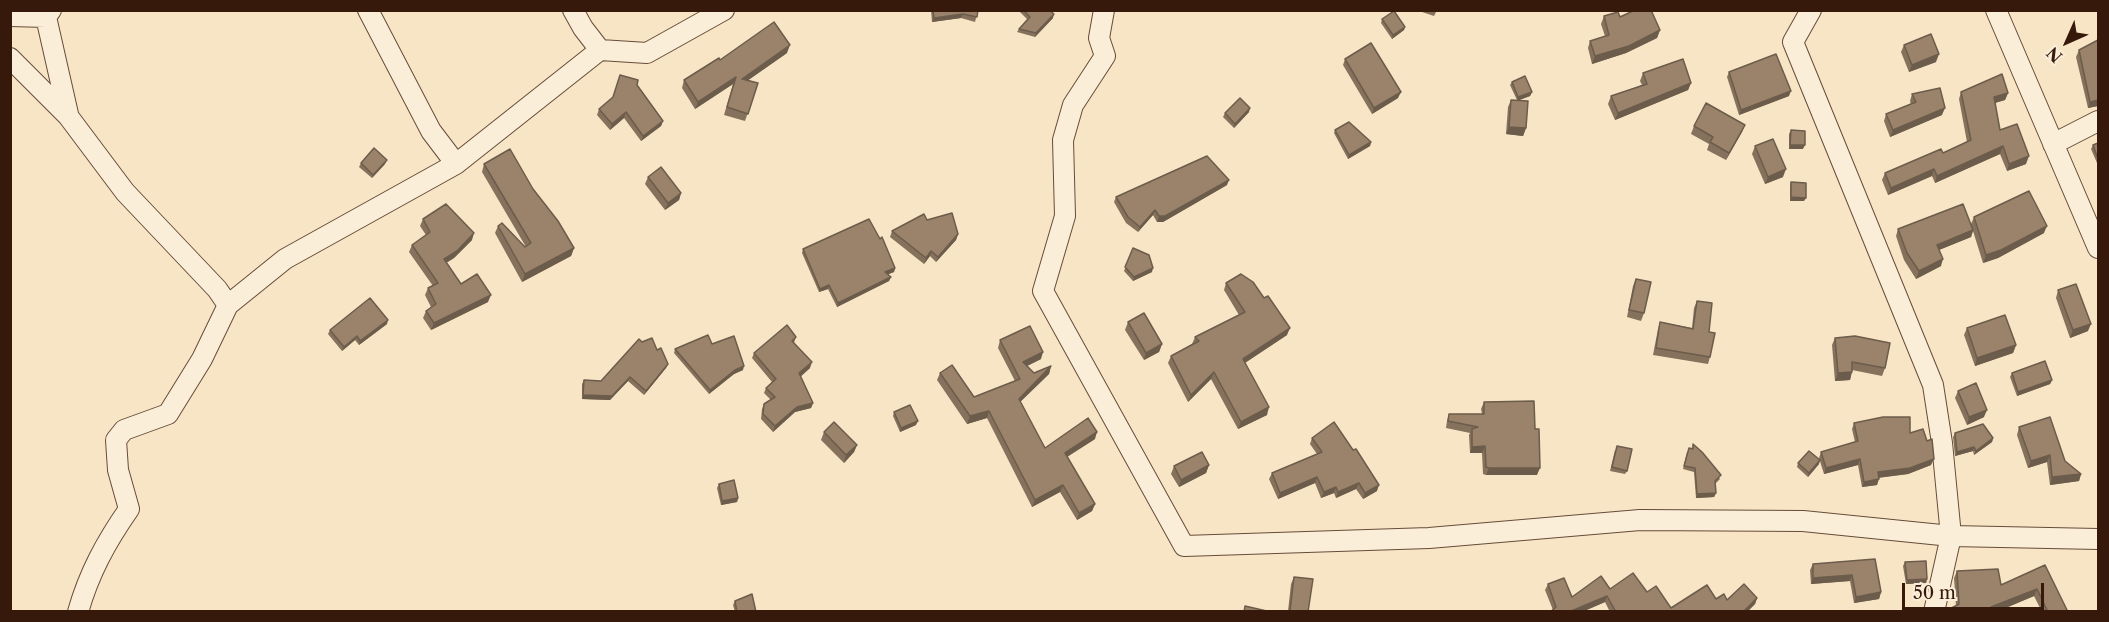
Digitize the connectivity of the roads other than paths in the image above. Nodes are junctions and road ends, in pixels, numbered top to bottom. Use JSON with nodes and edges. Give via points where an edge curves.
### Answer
{"nodes":[{"id":1,"x":368,"y":10,"type":"edge"},
{"id":2,"x":573,"y":10,"type":"edge"},
{"id":3,"x":724,"y":10,"type":"edge"},
{"id":4,"x":1104,"y":10,"type":"edge"},
{"id":5,"x":1811,"y":10,"type":"edge"},
{"id":6,"x":1996,"y":10,"type":"edge"},
{"id":7,"x":48,"y":14,"type":"edge"},
{"id":8,"x":10,"y":16,"type":"edge"},
{"id":9,"x":600,"y":50,"type":"junction"},
{"id":10,"x":10,"y":57,"type":"edge"},
{"id":11,"x":68,"y":116,"type":"junction"},
{"id":12,"x":2098,"y":121,"type":"edge"},
{"id":13,"x":2052,"y":144,"type":"junction"},
{"id":14,"x":456,"y":165,"type":"junction"},
{"id":15,"x":2098,"y":248,"type":"edge"},
{"id":16,"x":228,"y":305,"type":"junction"},
{"id":17,"x":1951,"y":536,"type":"junction"},
{"id":18,"x":2098,"y":539,"type":"edge"},
{"id":19,"x":78,"y":612,"type":"edge"},
{"id":20,"x":1934,"y":612,"type":"edge"}],
"edges":[{"from":1,"to":14,"type":"street","via":[[431,131]]},
{"from":2,"to":9,"type":"street"},
{"from":3,"to":9,"type":"street","via":[[647,53]]},
{"from":4,"to":17,"type":"street","via":[[1099,38],[1105,56],[1073,105],[1063,140],[1065,216],[1043,291],[1184,546],[1429,538],[1640,520],[1803,521]]},
{"from":5,"to":17,"type":"street","via":[[1793,42],[1933,385]]},
{"from":6,"to":13,"type":"street"},
{"from":7,"to":8,"type":"street"},
{"from":7,"to":11,"type":"street"},
{"from":9,"to":14,"type":"street"},
{"from":10,"to":11,"type":"street"},
{"from":11,"to":16,"type":"street","via":[[125,192]]},
{"from":12,"to":13,"type":"street"},
{"from":13,"to":15,"type":"street"},
{"from":14,"to":16,"type":"street","via":[[285,259]]},
{"from":16,"to":19,"type":"street","via":[[202,359],[168,414],[124,430],[116,440],[118,471],[129,509],[87,578]]},
{"from":17,"to":18,"type":"street"},
{"from":17,"to":20,"type":"street"}]}
